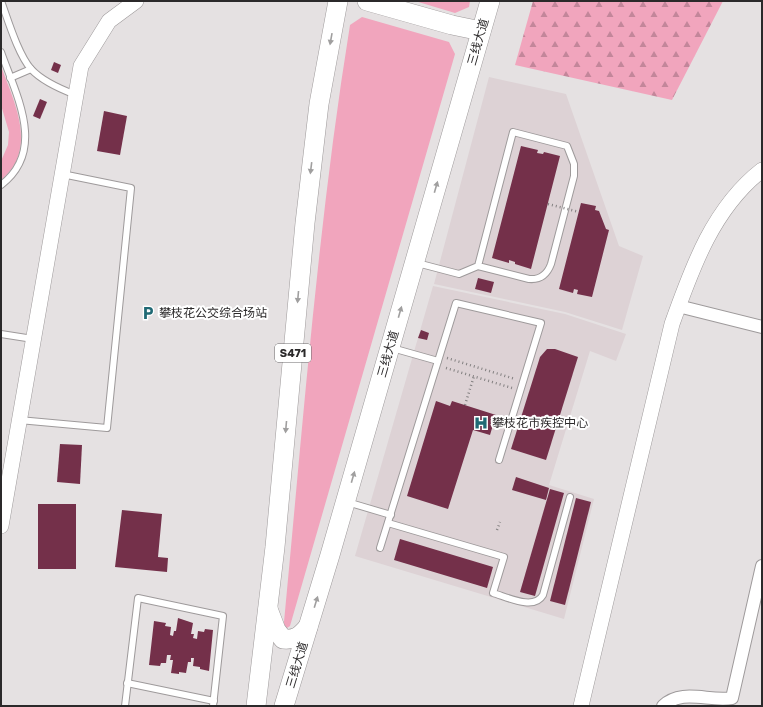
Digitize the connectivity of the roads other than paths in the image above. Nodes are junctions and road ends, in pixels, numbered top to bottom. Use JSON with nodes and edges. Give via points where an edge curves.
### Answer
{"nodes":[{"id":1,"x":1,"y":1,"type":"edge"},
{"id":2,"x":136,"y":1,"type":"edge"},
{"id":3,"x":338,"y":1,"type":"edge"},
{"id":4,"x":367,"y":1,"type":"edge"},
{"id":5,"x":490,"y":1,"type":"edge"},
{"id":6,"x":481,"y":31,"type":"junction"},
{"id":7,"x":1,"y":52,"type":"edge"},
{"id":8,"x":31,"y":68,"type":"junction"},
{"id":9,"x":10,"y":78,"type":"junction"},
{"id":10,"x":76,"y":95,"type":"junction"},
{"id":11,"x":762,"y":170,"type":"edge"},
{"id":12,"x":62,"y":174,"type":"junction"},
{"id":13,"x":1,"y":185,"type":"edge"},
{"id":14,"x":415,"y":262,"type":"junction"},
{"id":15,"x":478,"y":266,"type":"junction"},
{"id":16,"x":678,"y":306,"type":"junction"},
{"id":17,"x":762,"y":327,"type":"edge"},
{"id":18,"x":1,"y":334,"type":"edge"},
{"id":19,"x":33,"y":339,"type":"junction"},
{"id":20,"x":390,"y":347,"type":"junction"},
{"id":21,"x":438,"y":360,"type":"junction"},
{"id":22,"x":19,"y":420,"type":"junction"},
{"id":23,"x":499,"y":460,"type":"dead end"},
{"id":24,"x":570,"y":497,"type":"dead end"},
{"id":25,"x":346,"y":501,"type":"junction"},
{"id":26,"x":390,"y":515,"type":"junction"},
{"id":27,"x":388,"y":522,"type":"junction"},
{"id":28,"x":1,"y":526,"type":"edge"},
{"id":29,"x":380,"y":548,"type":"dead end"},
{"id":30,"x":762,"y":566,"type":"edge"},
{"id":31,"x":268,"y":608,"type":"junction"},
{"id":32,"x":308,"y":627,"type":"junction"},
{"id":33,"x":127,"y":684,"type":"junction"},
{"id":34,"x":213,"y":703,"type":"edge"},
{"id":35,"x":124,"y":706,"type":"edge"},
{"id":36,"x":256,"y":706,"type":"edge"},
{"id":37,"x":284,"y":706,"type":"edge"},
{"id":38,"x":581,"y":706,"type":"edge"},
{"id":39,"x":664,"y":706,"type":"edge"}],
"edges":[{"from":1,"to":8,"type":"lane","via":[[17,42]]},
{"from":2,"to":10,"type":"street","via":[[109,20],[81,66]]},
{"from":3,"to":31,"type":"main road","number":"S471","one_way":true,"via":[[319,104],[306,215]]},
{"from":4,"to":6,"type":"main road"},
{"from":5,"to":6,"type":"main road","name":"三线大道"},
{"from":14,"to":6,"type":"main road","name":"三线大道","one_way":true},
{"from":7,"to":9,"type":"lane"},
{"from":8,"to":9,"type":"lane"},
{"from":8,"to":10,"type":"lane","via":[[56,87]]},
{"from":9,"to":13,"type":"lane","via":[[25,123],[26,139],[17,168]]},
{"from":10,"to":12,"type":"street"},
{"from":11,"to":16,"type":"street","via":[[718,217],[691,268]]},
{"from":12,"to":19,"type":"street"},
{"from":12,"to":22,"type":"lane","via":[[131,188],[107,428]]},
{"from":14,"to":15,"type":"lane","via":[[459,274]]},
{"from":20,"to":14,"type":"main road","name":"三线大道","one_way":true},
{"from":15,"to":15,"type":"lane","via":[[513,132],[567,146],[574,164],[574,176],[549,270],[540,278],[529,279]]},
{"from":16,"to":17,"type":"street"},
{"from":16,"to":38,"type":"street"},
{"from":18,"to":19,"type":"lane"},
{"from":19,"to":22,"type":"street"},
{"from":20,"to":21,"type":"lane"},
{"from":25,"to":20,"type":"main road","name":"三线大道","one_way":true},
{"from":21,"to":23,"type":"lane","via":[[456,303],[541,323]]},
{"from":21,"to":26,"type":"lane"},
{"from":22,"to":28,"type":"street"},
{"from":24,"to":27,"type":"lane","via":[[544,595],[531,603],[493,593],[504,557]]},
{"from":25,"to":26,"type":"lane"},
{"from":32,"to":25,"type":"main road","name":"三线大道","one_way":true},
{"from":26,"to":27,"type":"lane"},
{"from":27,"to":29,"type":"lane"},
{"from":30,"to":39,"type":"street","via":[[732,698],[721,700],[688,696],[669,701]]},
{"from":31,"to":32,"type":"main road","via":[[276,630],[283,639],[292,640],[300,637]]},
{"from":31,"to":36,"type":"main road","number":"S471"},
{"from":32,"to":37,"type":"main road","name":"三线大道"},
{"from":33,"to":34,"type":"lane"},
{"from":33,"to":34,"type":"lane","via":[[138,598],[223,616]]},
{"from":33,"to":35,"type":"lane"}]}
